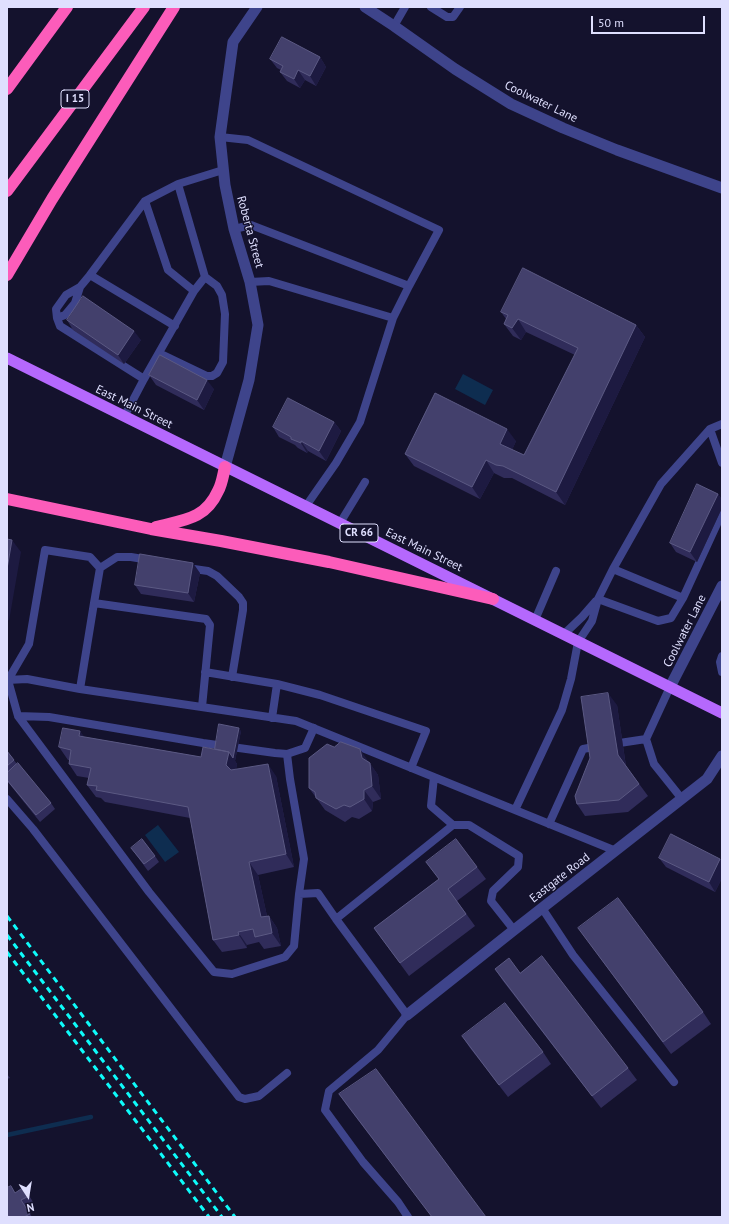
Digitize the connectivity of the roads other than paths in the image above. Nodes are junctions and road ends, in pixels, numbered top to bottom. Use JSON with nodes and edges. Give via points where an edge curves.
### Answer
{"nodes":[{"id":1,"x":67,"y":7,"type":"edge"},
{"id":2,"x":144,"y":7,"type":"edge"},
{"id":3,"x":174,"y":7,"type":"edge"},
{"id":4,"x":257,"y":7,"type":"edge"},
{"id":5,"x":405,"y":7,"type":"edge"},
{"id":6,"x":432,"y":7,"type":"edge"},
{"id":7,"x":460,"y":7,"type":"edge"},
{"id":8,"x":372,"y":9,"type":"edge"},
{"id":9,"x":394,"y":26,"type":"junction"},
{"id":10,"x":7,"y":89,"type":"edge"},
{"id":11,"x":220,"y":137,"type":"junction"},
{"id":12,"x":223,"y":170,"type":"junction"},
{"id":13,"x":178,"y":184,"type":"junction"},
{"id":14,"x":722,"y":188,"type":"edge"},
{"id":15,"x":7,"y":191,"type":"edge"},
{"id":16,"x":145,"y":201,"type":"junction"},
{"id":17,"x":234,"y":229,"type":"junction"},
{"id":18,"x":7,"y":275,"type":"edge"},
{"id":19,"x":90,"y":275,"type":"junction"},
{"id":20,"x":205,"y":277,"type":"junction"},
{"id":21,"x":250,"y":282,"type":"junction"},
{"id":22,"x":409,"y":286,"type":"junction"},
{"id":23,"x":80,"y":287,"type":"junction"},
{"id":24,"x":194,"y":291,"type":"junction"},
{"id":25,"x":57,"y":318,"type":"junction"},
{"id":26,"x":393,"y":318,"type":"junction"},
{"id":27,"x":175,"y":326,"type":"junction"},
{"id":28,"x":159,"y":353,"type":"junction"},
{"id":29,"x":7,"y":358,"type":"edge"},
{"id":30,"x":144,"y":379,"type":"junction"},
{"id":31,"x":124,"y":416,"type":"junction"},
{"id":32,"x":722,"y":424,"type":"edge"},
{"id":33,"x":710,"y":429,"type":"junction"},
{"id":34,"x":722,"y":463,"type":"edge"},
{"id":35,"x":225,"y":467,"type":"junction"},
{"id":36,"x":365,"y":482,"type":"dead end"},
{"id":37,"x":7,"y":499,"type":"edge"},
{"id":38,"x":306,"y":506,"type":"junction"},
{"id":39,"x":722,"y":513,"type":"edge"},
{"id":40,"x":340,"y":523,"type":"junction"},
{"id":41,"x":151,"y":529,"type":"junction"},
{"id":42,"x":154,"y":562,"type":"edge"},
{"id":43,"x":177,"y":566,"type":"edge"},
{"id":44,"x":100,"y":568,"type":"junction"},
{"id":45,"x":613,"y":568,"type":"junction"},
{"id":46,"x":556,"y":571,"type":"dead end"},
{"id":47,"x":722,"y":586,"type":"edge"},
{"id":48,"x":683,"y":598,"type":"junction"},
{"id":49,"x":493,"y":599,"type":"junction"},
{"id":50,"x":598,"y":599,"type":"junction"},
{"id":51,"x":94,"y":603,"type":"junction"},
{"id":52,"x":535,"y":620,"type":"junction"},
{"id":53,"x":563,"y":634,"type":"junction"},
{"id":54,"x":578,"y":642,"type":"junction"},
{"id":55,"x":722,"y":656,"type":"edge"},
{"id":56,"x":205,"y":672,"type":"junction"},
{"id":57,"x":722,"y":672,"type":"edge"},
{"id":58,"x":232,"y":677,"type":"junction"},
{"id":59,"x":7,"y":680,"type":"edge"},
{"id":60,"x":277,"y":684,"type":"junction"},
{"id":61,"x":670,"y":687,"type":"junction"},
{"id":62,"x":80,"y":689,"type":"junction"},
{"id":63,"x":202,"y":707,"type":"junction"},
{"id":64,"x":722,"y":713,"type":"edge"},
{"id":65,"x":18,"y":716,"type":"junction"},
{"id":66,"x":272,"y":718,"type":"junction"},
{"id":67,"x":314,"y":728,"type":"junction"},
{"id":68,"x":646,"y":738,"type":"junction"},
{"id":69,"x":287,"y":754,"type":"junction"},
{"id":70,"x":722,"y":756,"type":"edge"},
{"id":71,"x":411,"y":768,"type":"junction"},
{"id":72,"x":434,"y":777,"type":"junction"},
{"id":73,"x":7,"y":799,"type":"edge"},
{"id":74,"x":682,"y":799,"type":"junction"},
{"id":75,"x":515,"y":810,"type":"junction"},
{"id":76,"x":549,"y":824,"type":"junction"},
{"id":77,"x":453,"y":825,"type":"junction"},
{"id":78,"x":616,"y":851,"type":"junction"},
{"id":79,"x":299,"y":894,"type":"junction"},
{"id":80,"x":542,"y":908,"type":"junction"},
{"id":81,"x":336,"y":919,"type":"junction"},
{"id":82,"x":514,"y":930,"type":"junction"},
{"id":83,"x":407,"y":1015,"type":"junction"},
{"id":84,"x":287,"y":1073,"type":"dead end"},
{"id":85,"x":674,"y":1082,"type":"dead end"},
{"id":86,"x":408,"y":1217,"type":"edge"}],
"edges":[{"from":1,"to":10,"type":"highway"},
{"from":2,"to":15,"type":"highway","number":"I 15"},
{"from":3,"to":18,"type":"highway","via":[[52,199]]},
{"from":4,"to":11,"type":"street","name":"Roberta Street","via":[[233,42]]},
{"from":5,"to":9,"type":"lane"},
{"from":6,"to":7,"type":"lane","via":[[447,17],[453,17]]},
{"from":8,"to":9,"type":"street","name":"Coolwater Lane"},
{"from":9,"to":14,"type":"street","name":"Coolwater Lane","via":[[511,104],[617,150]]},
{"from":11,"to":12,"type":"street","name":"Roberta Street"},
{"from":11,"to":22,"type":"lane","via":[[248,140],[439,230]]},
{"from":12,"to":13,"type":"lane"},
{"from":12,"to":17,"type":"street","name":"Roberta Street"},
{"from":13,"to":16,"type":"lane"},
{"from":13,"to":20,"type":"lane"},
{"from":16,"to":19,"type":"lane"},
{"from":16,"to":24,"type":"lane","via":[[168,270]]},
{"from":17,"to":21,"type":"street","name":"Roberta Street"},
{"from":17,"to":22,"type":"lane","via":[[251,225]]},
{"from":19,"to":23,"type":"lane"},
{"from":19,"to":27,"type":"lane"},
{"from":20,"to":24,"type":"lane"},
{"from":20,"to":28,"type":"lane","via":[[217,286],[222,295],[225,314],[223,362],[217,373],[207,376]]},
{"from":21,"to":26,"type":"lane","via":[[269,281]]},
{"from":21,"to":35,"type":"street","name":"Roberta Street","via":[[258,325],[249,380]]},
{"from":22,"to":26,"type":"lane"},
{"from":23,"to":25,"type":"lane","via":[[75,303],[65,315]]},
{"from":23,"to":25,"type":"lane","via":[[66,294],[56,309]]},
{"from":24,"to":27,"type":"lane"},
{"from":25,"to":30,"type":"lane","via":[[60,326]]},
{"from":26,"to":38,"type":"lane","via":[[360,422]]},
{"from":27,"to":28,"type":"lane"},
{"from":28,"to":30,"type":"lane"},
{"from":29,"to":31,"type":"main road","name":"East Main Street","number":"CR 66"},
{"from":30,"to":31,"type":"lane"},
{"from":31,"to":35,"type":"main road","name":"East Main Street","number":"CR 66"},
{"from":32,"to":33,"type":"lane"},
{"from":33,"to":34,"type":"lane"},
{"from":33,"to":45,"type":"lane","via":[[661,484]]},
{"from":35,"to":38,"type":"main road","name":"East Main Street","number":"CR 66"},
{"from":35,"to":41,"type":"highway","via":[[219,490],[204,511],[193,518]]},
{"from":36,"to":40,"type":"lane"},
{"from":37,"to":41,"type":"highway"},
{"from":38,"to":40,"type":"main road","name":"East Main Street","number":"CR 66"},
{"from":39,"to":48,"type":"lane"},
{"from":40,"to":49,"type":"main road","name":"East Main Street","number":"CR 66"},
{"from":41,"to":49,"type":"highway","via":[[322,560]]},
{"from":42,"to":44,"type":"lane","via":[[117,557]]},
{"from":43,"to":58,"type":"lane","via":[[208,571],[217,576],[243,603]]},
{"from":44,"to":51,"type":"lane"},
{"from":44,"to":59,"type":"lane","via":[[90,556],[45,550],[29,644]]},
{"from":45,"to":48,"type":"lane"},
{"from":45,"to":50,"type":"lane"},
{"from":46,"to":52,"type":"lane"},
{"from":47,"to":61,"type":"street","name":"Coolwater Lane"},
{"from":48,"to":50,"type":"lane","via":[[671,618],[658,621]]},
{"from":49,"to":52,"type":"main road","name":"East Main Street","number":"CR 66"},
{"from":50,"to":53,"type":"lane"},
{"from":50,"to":54,"type":"lane","via":[[592,621]]},
{"from":51,"to":56,"type":"lane","via":[[206,619],[210,625]]},
{"from":51,"to":62,"type":"lane"},
{"from":52,"to":53,"type":"main road","name":"East Main Street","number":"CR 66"},
{"from":53,"to":54,"type":"main road","name":"East Main Street","number":"CR 66"},
{"from":54,"to":61,"type":"main road","name":"East Main Street","number":"CR 66"},
{"from":54,"to":75,"type":"lane","via":[[562,710]]},
{"from":55,"to":57,"type":"lane"},
{"from":56,"to":58,"type":"lane"},
{"from":56,"to":63,"type":"lane"},
{"from":58,"to":60,"type":"lane"},
{"from":59,"to":62,"type":"lane","via":[[27,679]]},
{"from":59,"to":65,"type":"lane"},
{"from":60,"to":66,"type":"lane"},
{"from":60,"to":71,"type":"lane","via":[[320,695],[426,731]]},
{"from":61,"to":64,"type":"main road","name":"East Main Street","number":"CR 66"},
{"from":61,"to":68,"type":"lane"},
{"from":62,"to":63,"type":"lane"},
{"from":63,"to":66,"type":"lane"},
{"from":65,"to":69,"type":"lane","via":[[49,717],[203,743]]},
{"from":65,"to":79,"type":"lane","via":[[149,892],[214,972],[232,974],[284,957],[294,946]]},
{"from":66,"to":67,"type":"lane","via":[[296,721]]},
{"from":67,"to":69,"type":"lane","via":[[305,748]]},
{"from":67,"to":71,"type":"lane"},
{"from":68,"to":74,"type":"lane","via":[[654,764]]},
{"from":68,"to":76,"type":"lane","via":[[583,749]]},
{"from":69,"to":79,"type":"lane","via":[[304,860]]},
{"from":70,"to":74,"type":"street","name":"Eastgate Road","via":[[707,779]]},
{"from":71,"to":72,"type":"lane"},
{"from":72,"to":75,"type":"lane"},
{"from":72,"to":77,"type":"lane","via":[[431,806]]},
{"from":73,"to":84,"type":"lane","via":[[33,829],[239,1097],[245,1100],[259,1096]]},
{"from":74,"to":78,"type":"street","name":"Eastgate Road"},
{"from":75,"to":76,"type":"lane"},
{"from":76,"to":78,"type":"lane"},
{"from":77,"to":81,"type":"lane"},
{"from":77,"to":82,"type":"lane","via":[[469,825],[519,856],[518,866],[493,891],[491,901]]},
{"from":78,"to":80,"type":"street","name":"Eastgate Road"},
{"from":79,"to":81,"type":"lane","via":[[318,893]]},
{"from":80,"to":82,"type":"street","name":"Eastgate Road"},
{"from":80,"to":85,"type":"lane","via":[[573,955]]},
{"from":81,"to":83,"type":"lane"},
{"from":82,"to":83,"type":"street","name":"Eastgate Road"},
{"from":83,"to":86,"type":"lane","via":[[378,1050],[330,1091],[325,1110]]}]}
